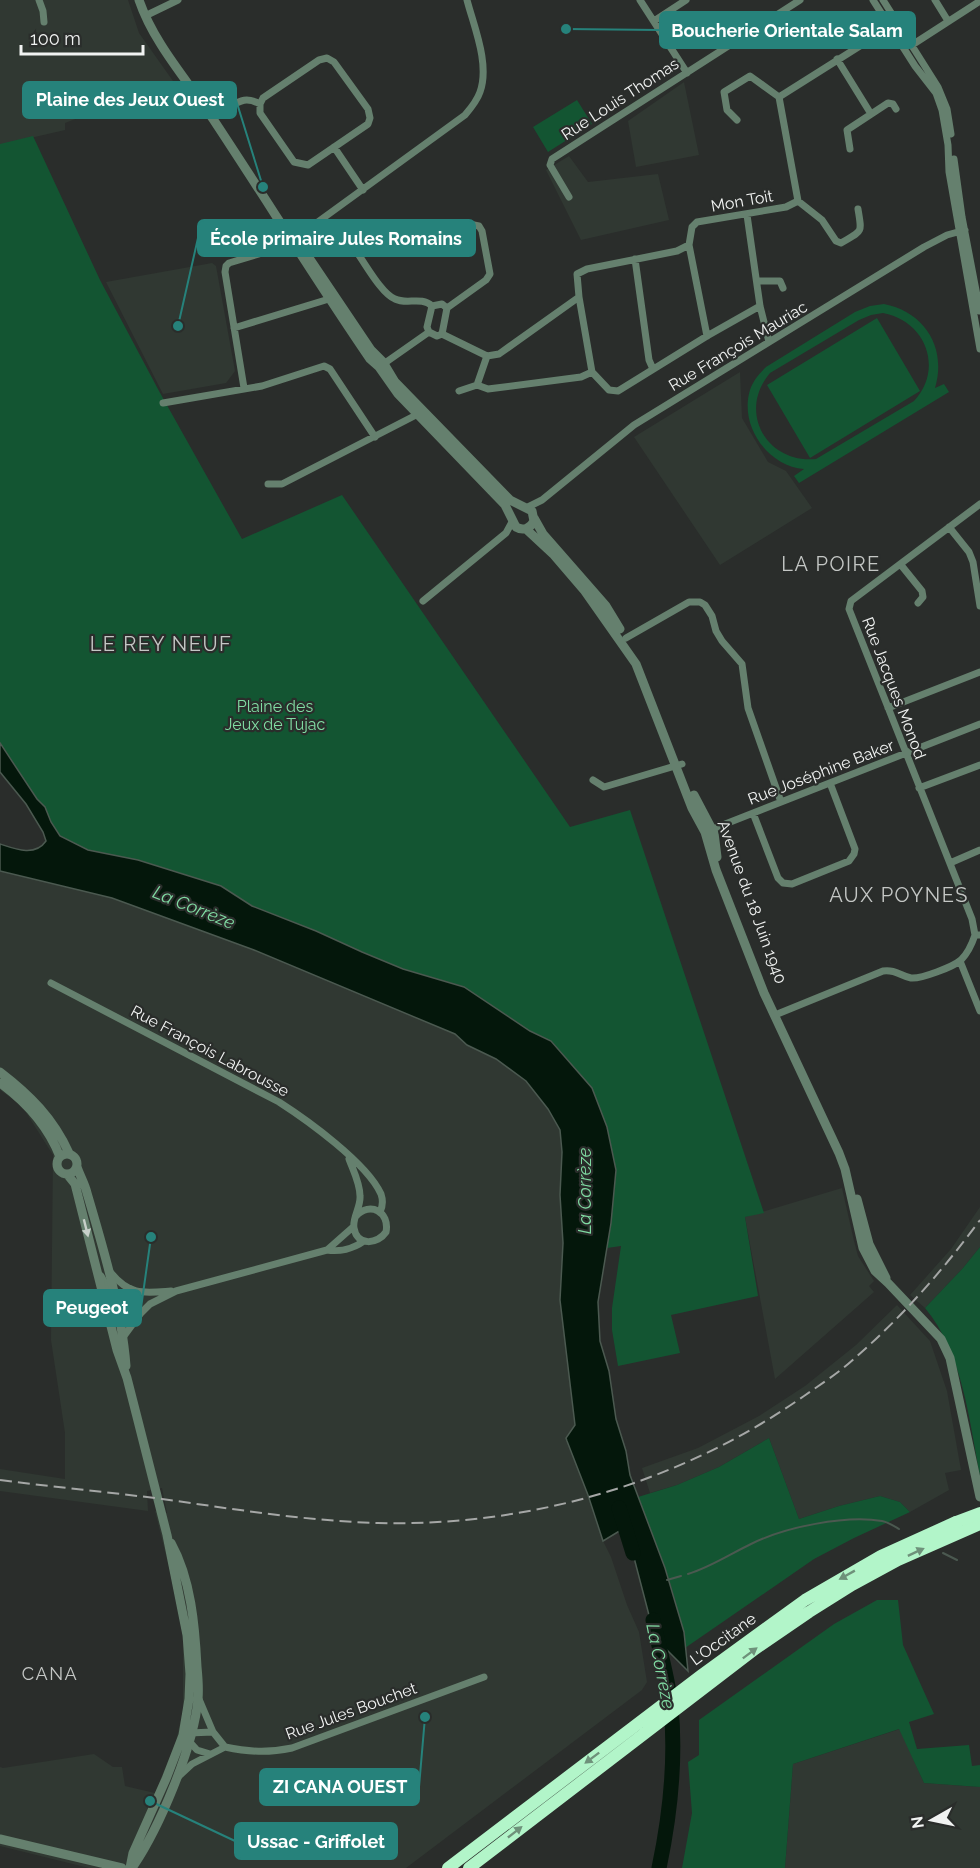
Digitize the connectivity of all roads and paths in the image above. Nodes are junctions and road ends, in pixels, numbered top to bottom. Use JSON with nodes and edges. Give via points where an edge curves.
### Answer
{"nodes":[{"id":1,"x":39,"y":0,"type":"edge"},
{"id":2,"x":139,"y":0,"type":"edge"},
{"id":3,"x":178,"y":0,"type":"edge"},
{"id":4,"x":467,"y":0,"type":"edge"},
{"id":5,"x":640,"y":0,"type":"edge"},
{"id":6,"x":686,"y":0,"type":"edge"},
{"id":7,"x":800,"y":0,"type":"edge"},
{"id":8,"x":873,"y":0,"type":"edge"},
{"id":9,"x":884,"y":0,"type":"edge"},
{"id":10,"x":935,"y":0,"type":"edge"},
{"id":11,"x":980,"y":1,"type":"edge"},
{"id":12,"x":892,"y":13,"type":"junction"},
{"id":13,"x":145,"y":16,"type":"junction"},
{"id":14,"x":654,"y":21,"type":"junction"},
{"id":15,"x":948,"y":21,"type":"junction"},
{"id":16,"x":44,"y":22,"type":"dead end"},
{"id":17,"x":890,"y":27,"type":"junction"},
{"id":18,"x":900,"y":42,"type":"junction"},
{"id":19,"x":912,"y":45,"type":"junction"},
{"id":20,"x":837,"y":59,"type":"junction"},
{"id":21,"x":687,"y":73,"type":"junction"},
{"id":22,"x":779,"y":97,"type":"junction"},
{"id":23,"x":260,"y":104,"type":"junction"},
{"id":24,"x":228,"y":107,"type":"dead end"},
{"id":25,"x":896,"y":109,"type":"dead end"},
{"id":26,"x":871,"y":114,"type":"junction"},
{"id":27,"x":737,"y":120,"type":"dead end"},
{"id":28,"x":334,"y":147,"type":"junction"},
{"id":29,"x":850,"y":149,"type":"dead end"},
{"id":30,"x":363,"y":190,"type":"junction"},
{"id":31,"x":568,"y":197,"type":"dead end"},
{"id":32,"x":798,"y":201,"type":"junction"},
{"id":33,"x":858,"y":209,"type":"dead end"},
{"id":34,"x":747,"y":214,"type":"junction"},
{"id":35,"x":962,"y":230,"type":"junction"},
{"id":36,"x":293,"y":240,"type":"junction"},
{"id":37,"x":689,"y":245,"type":"junction"},
{"id":38,"x":635,"y":259,"type":"junction"},
{"id":39,"x":757,"y":281,"type":"junction"},
{"id":40,"x":783,"y":288,"type":"dead end"},
{"id":41,"x":579,"y":297,"type":"junction"},
{"id":42,"x":329,"y":299,"type":"junction"},
{"id":43,"x":432,"y":306,"type":"junction"},
{"id":44,"x":760,"y":306,"type":"junction"},
{"id":45,"x":447,"y":308,"type":"junction"},
{"id":46,"x":980,"y":310,"type":"edge"},
{"id":47,"x":234,"y":328,"type":"junction"},
{"id":48,"x":429,"y":332,"type":"junction"},
{"id":49,"x":442,"y":334,"type":"junction"},
{"id":50,"x":707,"y":336,"type":"junction"},
{"id":51,"x":769,"y":342,"type":"junction"},
{"id":52,"x":980,"y":349,"type":"edge"},
{"id":53,"x":487,"y":356,"type":"junction"},
{"id":54,"x":382,"y":365,"type":"junction"},
{"id":55,"x":653,"y":369,"type":"junction"},
{"id":56,"x":592,"y":372,"type":"junction"},
{"id":57,"x":477,"y":385,"type":"junction"},
{"id":58,"x":244,"y":388,"type":"junction"},
{"id":59,"x":459,"y":391,"type":"dead end"},
{"id":60,"x":163,"y":403,"type":"dead end"},
{"id":61,"x":420,"y":413,"type":"junction"},
{"id":62,"x":375,"y":437,"type":"junction"},
{"id":63,"x":268,"y":484,"type":"dead end"},
{"id":64,"x":980,"y":504,"type":"edge"},
{"id":65,"x":530,"y":511,"type":"junction"},
{"id":66,"x":517,"y":524,"type":"junction"},
{"id":67,"x":949,"y":527,"type":"junction"},
{"id":68,"x":901,"y":565,"type":"junction"},
{"id":69,"x":423,"y":601,"type":"dead end"},
{"id":70,"x":918,"y":603,"type":"dead end"},
{"id":71,"x":980,"y":606,"type":"edge"},
{"id":72,"x":626,"y":638,"type":"junction"},
{"id":73,"x":980,"y":672,"type":"edge"},
{"id":74,"x":888,"y":708,"type":"junction"},
{"id":75,"x":980,"y":724,"type":"edge"},
{"id":76,"x":905,"y":754,"type":"junction"},
{"id":77,"x":679,"y":765,"type":"junction"},
{"id":78,"x":980,"y":765,"type":"edge"},
{"id":79,"x":593,"y":780,"type":"dead end"},
{"id":80,"x":830,"y":783,"type":"junction"},
{"id":81,"x":919,"y":789,"type":"junction"},
{"id":82,"x":781,"y":802,"type":"junction"},
{"id":83,"x":753,"y":813,"type":"junction"},
{"id":84,"x":708,"y":830,"type":"junction"},
{"id":85,"x":980,"y":850,"type":"edge"},
{"id":86,"x":950,"y":863,"type":"junction"},
{"id":87,"x":977,"y":935,"type":"edge"},
{"id":88,"x":960,"y":961,"type":"junction"},
{"id":89,"x":51,"y":983,"type":"dead end"},
{"id":90,"x":980,"y":1011,"type":"edge"},
{"id":91,"x":777,"y":1014,"type":"junction"},
{"id":92,"x":0,"y":1072,"type":"edge"},
{"id":93,"x":0,"y":1083,"type":"edge"},
{"id":94,"x":65,"y":1155,"type":"junction"},
{"id":95,"x":348,"y":1156,"type":"junction"},
{"id":96,"x":77,"y":1167,"type":"junction"},
{"id":97,"x":67,"y":1174,"type":"junction"},
{"id":98,"x":370,"y":1178,"type":"junction"},
{"id":99,"x":360,"y":1194,"type":"junction"},
{"id":100,"x":380,"y":1212,"type":"junction"},
{"id":101,"x":356,"y":1216,"type":"junction"},
{"id":102,"x":353,"y":1227,"type":"junction"},
{"id":103,"x":364,"y":1241,"type":"junction"},
{"id":104,"x":327,"y":1250,"type":"junction"},
{"id":105,"x":96,"y":1265,"type":"junction"},
{"id":106,"x":108,"y":1270,"type":"junction"},
{"id":107,"x":131,"y":1289,"type":"junction"},
{"id":108,"x":176,"y":1291,"type":"junction"},
{"id":109,"x":115,"y":1309,"type":"junction"},
{"id":110,"x":137,"y":1318,"type":"junction"},
{"id":111,"x":113,"y":1332,"type":"junction"},
{"id":112,"x":124,"y":1336,"type":"junction"},
{"id":113,"x":938,"y":1337,"type":"junction"},
{"id":114,"x":127,"y":1377,"type":"junction"},
{"id":115,"x":980,"y":1497,"type":"edge"},
{"id":116,"x":980,"y":1513,"type":"edge"},
{"id":117,"x":980,"y":1522,"type":"edge"},
{"id":118,"x":957,"y":1528,"type":"junction"},
{"id":119,"x":167,"y":1535,"type":"junction"},
{"id":120,"x":484,"y":1677,"type":"dead end"},
{"id":121,"x":198,"y":1698,"type":"junction"},
{"id":122,"x":213,"y":1732,"type":"junction"},
{"id":123,"x":188,"y":1736,"type":"junction"},
{"id":124,"x":225,"y":1747,"type":"junction"},
{"id":125,"x":210,"y":1754,"type":"junction"},
{"id":126,"x":176,"y":1779,"type":"junction"},
{"id":127,"x":0,"y":1839,"type":"edge"},
{"id":128,"x":122,"y":1868,"type":"edge"},
{"id":129,"x":131,"y":1868,"type":"edge"},
{"id":130,"x":448,"y":1868,"type":"edge"},
{"id":131,"x":469,"y":1868,"type":"edge"}],
"edges":[{"from":1,"to":16,"type":"street"},
{"from":2,"to":13,"type":"street","name":"Avenue du 18 Juin 1940"},
{"from":3,"to":13,"type":"street"},
{"from":4,"to":30,"type":"street","via":[[483,74],[477,98],[456,123]]},
{"from":5,"to":14,"type":"street"},
{"from":6,"to":14,"type":"street"},
{"from":7,"to":21,"type":"street","name":"Rue Louis Thomas"},
{"from":8,"to":17,"type":"street"},
{"from":9,"to":12,"type":"street"},
{"from":10,"to":15,"type":"street"},
{"from":11,"to":15,"type":"street"},
{"from":12,"to":17,"type":"street"},
{"from":12,"to":19,"type":"street"},
{"from":13,"to":36,"type":"street","name":"Avenue du 18 Juin 1940"},
{"from":14,"to":21,"type":"street"},
{"from":15,"to":19,"type":"street"},
{"from":17,"to":18,"type":"street"},
{"from":17,"to":20,"type":"street"},
{"from":18,"to":19,"type":"street"},
{"from":18,"to":35,"type":"street","via":[[936,93],[942,110],[949,171]]},
{"from":19,"to":35,"type":"street","via":[[945,102]]},
{"from":20,"to":22,"type":"street"},
{"from":20,"to":26,"type":"street"},
{"from":21,"to":31,"type":"street","name":"Rue Louis Thomas","via":[[552,159],[550,165]]},
{"from":22,"to":27,"type":"street","via":[[750,76],[724,92],[727,110]]},
{"from":22,"to":32,"type":"street","name":"Mon Toit"},
{"from":23,"to":24,"type":"street","via":[[242,99]]},
{"from":23,"to":28,"type":"street","via":[[260,112],[294,162],[308,165]]},
{"from":23,"to":28,"type":"street","via":[[263,98],[319,60],[329,58],[368,109],[370,118],[368,124]]},
{"from":25,"to":26,"type":"street","via":[[888,103]]},
{"from":26,"to":29,"type":"street","via":[[847,130]]},
{"from":28,"to":30,"type":"street"},
{"from":30,"to":36,"type":"street"},
{"from":32,"to":33,"type":"street","name":"Mon Toit","via":[[822,220],[836,242],[841,243],[860,232]]},
{"from":32,"to":34,"type":"street","name":"Mon Toit"},
{"from":34,"to":37,"type":"street","name":"Mon Toit","via":[[697,222],[692,227]]},
{"from":34,"to":39,"type":"street"},
{"from":35,"to":46,"type":"street"},
{"from":35,"to":51,"type":"street","name":"Rue François Mauriac","via":[[924,248]]},
{"from":35,"to":52,"type":"street"},
{"from":36,"to":42,"type":"street","name":"Avenue du 18 Juin 1940"},
{"from":36,"to":47,"type":"street","via":[[226,266]]},
{"from":36,"to":54,"type":"street","name":"Avenue du 18 Juin 1940","via":[[302,246]]},
{"from":37,"to":38,"type":"street"},
{"from":37,"to":50,"type":"street"},
{"from":38,"to":41,"type":"street","via":[[577,274]]},
{"from":38,"to":55,"type":"street"},
{"from":39,"to":40,"type":"street","via":[[780,281]]},
{"from":39,"to":44,"type":"street"},
{"from":41,"to":53,"type":"street","via":[[499,354]]},
{"from":41,"to":56,"type":"street"},
{"from":42,"to":47,"type":"street"},
{"from":42,"to":54,"type":"street","name":"Avenue du 18 Juin 1940","via":[[370,359]]},
{"from":43,"to":45,"type":"street","via":[[442,304]]},
{"from":43,"to":45,"type":"street","via":[[428,302],[394,299],[386,293],[358,254],[361,241],[386,228],[409,236],[469,224],[479,226],[490,274]]},
{"from":43,"to":48,"type":"street"},
{"from":44,"to":50,"type":"street"},
{"from":44,"to":51,"type":"street"},
{"from":45,"to":49,"type":"street"},
{"from":47,"to":58,"type":"street"},
{"from":48,"to":49,"type":"street"},
{"from":48,"to":54,"type":"street"},
{"from":49,"to":53,"type":"street"},
{"from":50,"to":55,"type":"street"},
{"from":51,"to":65,"type":"street","name":"Rue François Mauriac","via":[[634,424]]},
{"from":53,"to":57,"type":"street"},
{"from":54,"to":61,"type":"street","name":"Avenue du 18 Juin 1940","via":[[393,388]]},
{"from":55,"to":56,"type":"street","via":[[618,391],[609,390]]},
{"from":56,"to":57,"type":"street","via":[[581,377],[488,389]]},
{"from":57,"to":59,"type":"street"},
{"from":58,"to":60,"type":"street"},
{"from":58,"to":62,"type":"street","via":[[324,366],[330,369]]},
{"from":61,"to":62,"type":"street"},
{"from":61,"to":65,"type":"street","name":"Avenue du 18 Juin 1940","via":[[510,500]]},
{"from":61,"to":66,"type":"street","name":"Avenue du 18 Juin 1940"},
{"from":62,"to":63,"type":"street","via":[[282,484]]},
{"from":64,"to":67,"type":"street","name":"Rue Jacques Monod"},
{"from":65,"to":66,"type":"street","via":[[532,525]]},
{"from":65,"to":66,"type":"street","via":[[514,511]]},
{"from":65,"to":72,"type":"street","name":"Avenue du 18 Juin 1940","via":[[543,534],[606,606]]},
{"from":66,"to":69,"type":"street"},
{"from":66,"to":77,"type":"street","name":"Avenue du 18 Juin 1940","via":[[554,555],[632,657]]},
{"from":67,"to":68,"type":"street","name":"Rue Jacques Monod"},
{"from":67,"to":71,"type":"street","via":[[973,562]]},
{"from":68,"to":70,"type":"street","via":[[922,591]]},
{"from":68,"to":74,"type":"street","name":"Rue Jacques Monod","via":[[851,601],[849,609]]},
{"from":72,"to":77,"type":"street","name":"Avenue du 18 Juin 1940"},
{"from":72,"to":82,"type":"street","via":[[689,602],[705,605],[722,641],[742,664],[748,708]]},
{"from":73,"to":74,"type":"street"},
{"from":74,"to":76,"type":"street","name":"Rue Jacques Monod"},
{"from":75,"to":76,"type":"street","name":"Rue Joséphine Baker"},
{"from":76,"to":80,"type":"street","name":"Rue Joséphine Baker"},
{"from":76,"to":81,"type":"street","name":"Rue Jacques Monod"},
{"from":77,"to":79,"type":"street","via":[[603,787]]},
{"from":77,"to":84,"type":"street","name":"Avenue du 18 Juin 1940","via":[[692,808]]},
{"from":78,"to":81,"type":"street"},
{"from":80,"to":82,"type":"street","name":"Rue Joséphine Baker"},
{"from":80,"to":83,"type":"street","via":[[854,854],[849,861],[792,884],[778,878]]},
{"from":81,"to":86,"type":"street","name":"Rue Jacques Monod"},
{"from":82,"to":83,"type":"street","name":"Rue Joséphine Baker"},
{"from":83,"to":84,"type":"street","name":"Rue Joséphine Baker"},
{"from":84,"to":91,"type":"street","name":"Avenue du 18 Juin 1940"},
{"from":84,"to":91,"type":"street","name":"Avenue du 18 Juin 1940","via":[[716,870],[729,905]]},
{"from":85,"to":86,"type":"street"},
{"from":86,"to":87,"type":"street","name":"Rue Jacques Monod"},
{"from":87,"to":88,"type":"street"},
{"from":88,"to":90,"type":"street"},
{"from":88,"to":91,"type":"street","via":[[919,977],[884,971]]},
{"from":89,"to":95,"type":"street","name":"Rue François Labrousse","via":[[279,1102]]},
{"from":91,"to":113,"type":"street","name":"Avenue du 18 Juin 1940","via":[[845,1169],[863,1248],[875,1271]]},
{"from":92,"to":94,"type":"street","via":[[38,1104],[59,1131]]},
{"from":93,"to":94,"type":"street","via":[[25,1103]]},
{"from":94,"to":96,"type":"street","via":[[73,1156]]},
{"from":94,"to":97,"type":"street","via":[[58,1164]]},
{"from":95,"to":98,"type":"street","name":"Rue François Labrousse"},
{"from":95,"to":99,"type":"street"},
{"from":96,"to":97,"type":"street"},
{"from":96,"to":106,"type":"street"},
{"from":97,"to":105,"type":"street","one_way":true,"via":[[75,1184]]},
{"from":98,"to":99,"type":"street"},
{"from":98,"to":100,"type":"street","name":"Rue François Labrousse","via":[[381,1195]]},
{"from":99,"to":101,"type":"street"},
{"from":100,"to":101,"type":"street","via":[[370,1209]]},
{"from":100,"to":103,"type":"street","name":"Rue François Labrousse","via":[[387,1221],[386,1232],[377,1241]]},
{"from":101,"to":102,"type":"street"},
{"from":102,"to":103,"type":"street"},
{"from":102,"to":104,"type":"street","name":"Rue François Labrousse"},
{"from":103,"to":104,"type":"street","name":"Rue François Labrousse","via":[[346,1249]]},
{"from":104,"to":108,"type":"street","name":"Rue François Labrousse"},
{"from":105,"to":109,"type":"street"},
{"from":105,"to":111,"type":"street"},
{"from":106,"to":107,"type":"street"},
{"from":106,"to":109,"type":"street"},
{"from":107,"to":108,"type":"street","name":"Rue François Labrousse","via":[[140,1293]]},
{"from":107,"to":109,"type":"street"},
{"from":108,"to":110,"type":"street","name":"Rue François Labrousse","via":[[150,1304]]},
{"from":109,"to":110,"type":"street"},
{"from":109,"to":111,"type":"street"},
{"from":109,"to":112,"type":"street"},
{"from":110,"to":112,"type":"street","name":"Rue François Labrousse"},
{"from":111,"to":114,"type":"street"},
{"from":112,"to":114,"type":"street"},
{"from":113,"to":115,"type":"street","via":[[953,1366]]},
{"from":113,"to":117,"type":"street"},
{"from":114,"to":119,"type":"street"},
{"from":116,"to":118,"type":"highway","name":"L'Occitane","bridge":true},
{"from":117,"to":118,"type":"highway","name":"L'Occitane"},
{"from":118,"to":130,"type":"highway","name":"L'Occitane","one_way":true,"via":[[881,1556],[776,1620]]},
{"from":131,"to":118,"type":"highway","name":"L'Occitane","one_way":true,"via":[[755,1649],[852,1585]]},
{"from":119,"to":121,"type":"street","via":[[178,1556],[190,1598],[196,1635]]},
{"from":119,"to":123,"type":"street","via":[[188,1635]]},
{"from":120,"to":124,"type":"street","name":"Rue Jules Bouchet","via":[[292,1748],[272,1753]]},
{"from":121,"to":122,"type":"street"},
{"from":121,"to":123,"type":"street"},
{"from":122,"to":123,"type":"street"},
{"from":122,"to":124,"type":"street"},
{"from":123,"to":125,"type":"street","via":[[197,1750]]},
{"from":123,"to":126,"type":"street"},
{"from":123,"to":129,"type":"street","via":[[133,1853]]},
{"from":124,"to":125,"type":"street"},
{"from":125,"to":126,"type":"street"},
{"from":126,"to":129,"type":"street","via":[[143,1853]]},
{"from":127,"to":128,"type":"street"}]}
